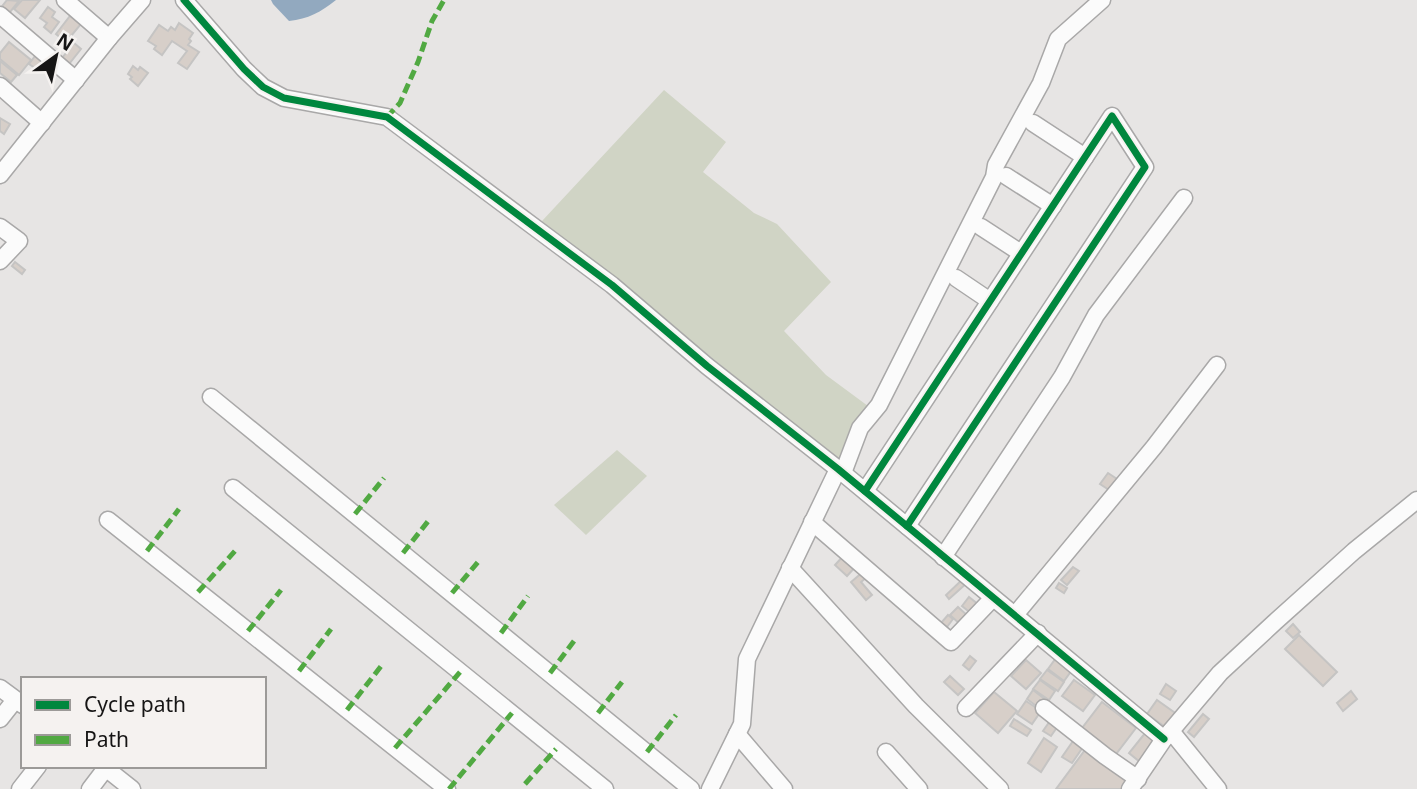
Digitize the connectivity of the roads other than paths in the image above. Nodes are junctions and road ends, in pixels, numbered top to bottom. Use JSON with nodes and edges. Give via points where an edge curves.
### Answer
{"nodes":[{"id":1,"x":65,"y":0,"type":"edge"},
{"id":2,"x":142,"y":0,"type":"edge"},
{"id":3,"x":184,"y":0,"type":"edge"},
{"id":4,"x":1102,"y":0,"type":"edge"},
{"id":5,"x":0,"y":15,"type":"edge"},
{"id":6,"x":109,"y":38,"type":"junction"},
{"id":7,"x":76,"y":80,"type":"junction"},
{"id":8,"x":0,"y":86,"type":"edge"},
{"id":9,"x":42,"y":123,"type":"junction"},
{"id":10,"x":1033,"y":123,"type":"dead end"},
{"id":11,"x":1085,"y":157,"type":"junction"},
{"id":12,"x":3,"y":166,"type":"edge"},
{"id":13,"x":1006,"y":176,"type":"dead end"},
{"id":14,"x":1184,"y":198,"type":"dead end"},
{"id":15,"x":1053,"y":206,"type":"junction"},
{"id":16,"x":0,"y":227,"type":"edge"},
{"id":17,"x":981,"y":227,"type":"dead end"},
{"id":18,"x":1021,"y":253,"type":"junction"},
{"id":19,"x":0,"y":261,"type":"edge"},
{"id":20,"x":956,"y":278,"type":"dead end"},
{"id":21,"x":990,"y":301,"type":"junction"},
{"id":22,"x":1217,"y":365,"type":"dead end"},
{"id":23,"x":211,"y":397,"type":"dead end"},
{"id":24,"x":841,"y":471,"type":"junction"},
{"id":25,"x":233,"y":488,"type":"dead end"},
{"id":26,"x":865,"y":491,"type":"junction"},
{"id":27,"x":1417,"y":500,"type":"edge"},
{"id":28,"x":108,"y":520,"type":"dead end"},
{"id":29,"x":812,"y":522,"type":"junction"},
{"id":30,"x":907,"y":526,"type":"junction"},
{"id":31,"x":943,"y":556,"type":"junction"},
{"id":32,"x":790,"y":568,"type":"junction"},
{"id":33,"x":993,"y":598,"type":"junction"},
{"id":34,"x":1015,"y":615,"type":"junction"},
{"id":35,"x":1038,"y":633,"type":"junction"},
{"id":36,"x":0,"y":688,"type":"edge"},
{"id":37,"x":19,"y":703,"type":"edge"},
{"id":38,"x":966,"y":708,"type":"dead end"},
{"id":39,"x":1044,"y":708,"type":"dead end"},
{"id":40,"x":0,"y":719,"type":"edge"},
{"id":41,"x":737,"y":734,"type":"junction"},
{"id":42,"x":1167,"y":735,"type":"junction"},
{"id":43,"x":886,"y":752,"type":"dead end"},
{"id":44,"x":36,"y":768,"type":"edge"},
{"id":45,"x":103,"y":768,"type":"edge"},
{"id":46,"x":105,"y":768,"type":"edge"},
{"id":47,"x":1134,"y":784,"type":"edge"},
{"id":48,"x":20,"y":789,"type":"edge"},
{"id":49,"x":90,"y":789,"type":"edge"},
{"id":50,"x":132,"y":789,"type":"edge"},
{"id":51,"x":447,"y":789,"type":"edge"},
{"id":52,"x":606,"y":789,"type":"edge"},
{"id":53,"x":691,"y":789,"type":"edge"},
{"id":54,"x":710,"y":789,"type":"edge"},
{"id":55,"x":784,"y":789,"type":"edge"},
{"id":56,"x":919,"y":789,"type":"edge"},
{"id":57,"x":1000,"y":789,"type":"edge"},
{"id":58,"x":1218,"y":789,"type":"edge"}],
"edges":[{"from":1,"to":6,"type":"street"},
{"from":2,"to":6,"type":"street"},
{"from":3,"to":24,"type":"street","via":[[263,87],[284,98],[387,117],[612,285]]},
{"from":4,"to":24,"type":"street","via":[[1058,39],[948,271],[879,405],[860,428]]},
{"from":5,"to":7,"type":"street"},
{"from":6,"to":7,"type":"street"},
{"from":7,"to":9,"type":"street"},
{"from":8,"to":9,"type":"street"},
{"from":9,"to":12,"type":"street"},
{"from":10,"to":11,"type":"street"},
{"from":11,"to":15,"type":"street"},
{"from":11,"to":30,"type":"street","via":[[1112,116],[1145,167]]},
{"from":13,"to":15,"type":"street"},
{"from":14,"to":31,"type":"street","via":[[1096,315],[1062,377]]},
{"from":15,"to":18,"type":"street"},
{"from":16,"to":19,"type":"street","via":[[19,241]]},
{"from":17,"to":18,"type":"street"},
{"from":18,"to":21,"type":"street"},
{"from":20,"to":21,"type":"street"},
{"from":21,"to":26,"type":"street"},
{"from":22,"to":34,"type":"street"},
{"from":23,"to":53,"type":"street"},
{"from":24,"to":26,"type":"street"},
{"from":24,"to":29,"type":"street"},
{"from":25,"to":52,"type":"street"},
{"from":26,"to":30,"type":"street"},
{"from":27,"to":42,"type":"street","via":[[1256,639]]},
{"from":28,"to":51,"type":"street"},
{"from":29,"to":32,"type":"street"},
{"from":29,"to":33,"type":"street","via":[[951,642]]},
{"from":30,"to":31,"type":"street"},
{"from":31,"to":33,"type":"street"},
{"from":32,"to":41,"type":"street","via":[[747,659],[742,724]]},
{"from":32,"to":57,"type":"street","via":[[916,706]]},
{"from":33,"to":34,"type":"street"},
{"from":34,"to":35,"type":"street"},
{"from":35,"to":38,"type":"street"},
{"from":35,"to":42,"type":"street"},
{"from":36,"to":37,"type":"street"},
{"from":37,"to":40,"type":"street"},
{"from":39,"to":47,"type":"street"},
{"from":41,"to":54,"type":"street"},
{"from":41,"to":55,"type":"street"},
{"from":42,"to":47,"type":"street"},
{"from":42,"to":58,"type":"street"},
{"from":43,"to":56,"type":"street"},
{"from":44,"to":48,"type":"street"},
{"from":45,"to":49,"type":"street"},
{"from":46,"to":50,"type":"street"}]}
